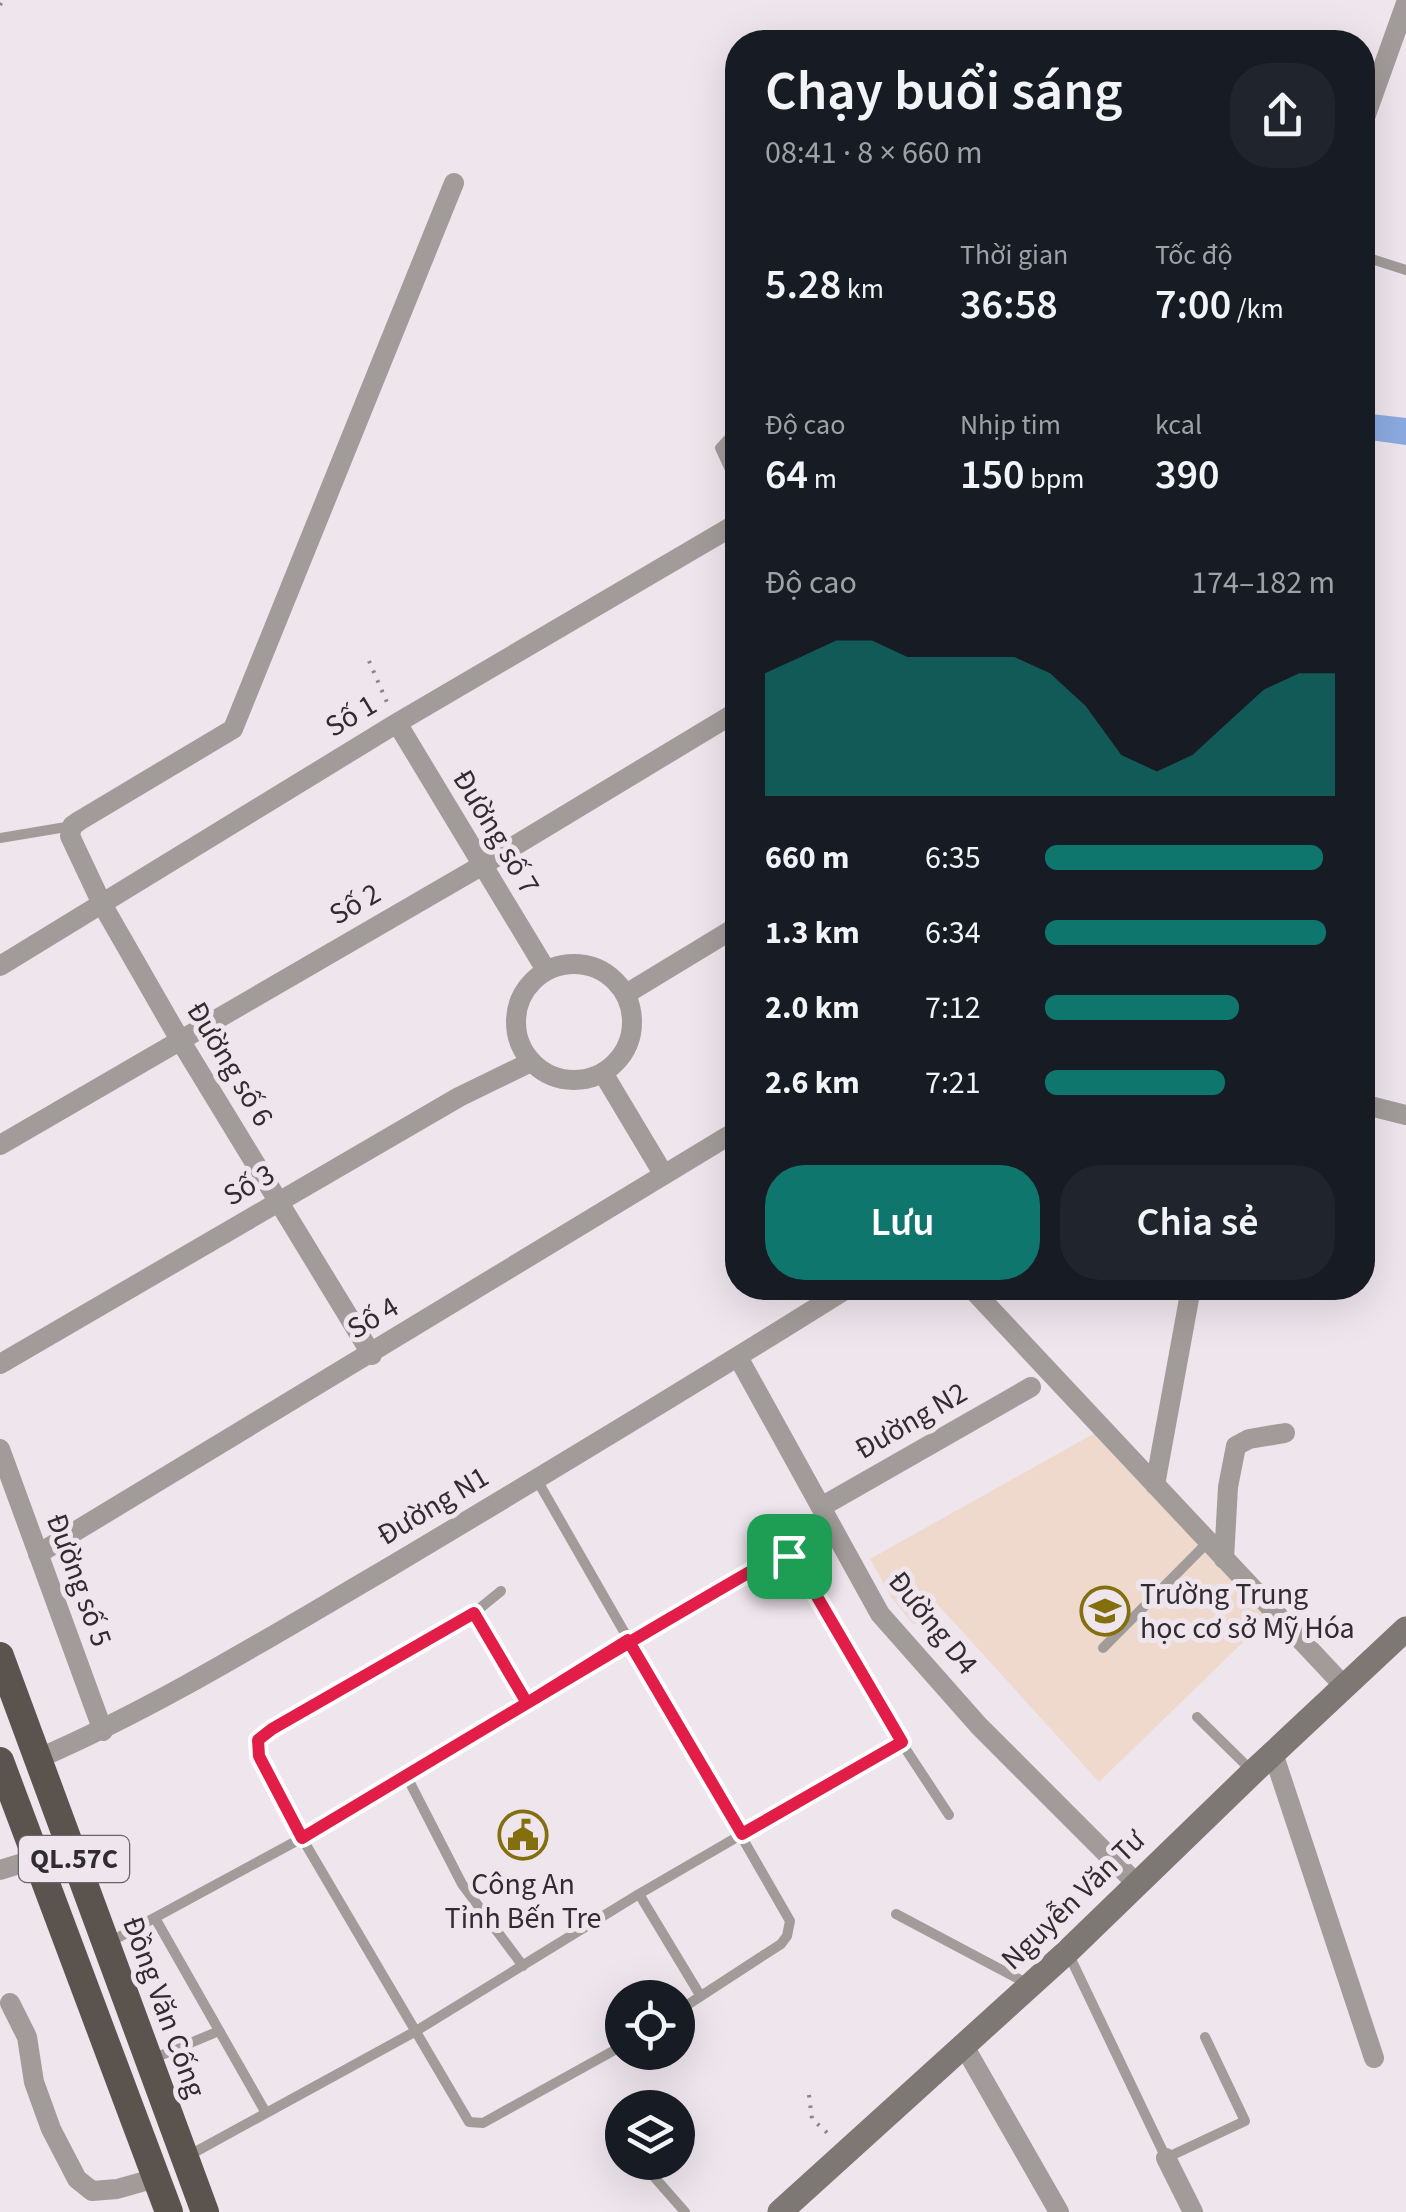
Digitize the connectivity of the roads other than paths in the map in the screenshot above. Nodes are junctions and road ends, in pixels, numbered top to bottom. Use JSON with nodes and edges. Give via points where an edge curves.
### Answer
{"nodes":[{"id":1,"x":1406,"y":3,"type":"edge"},
{"id":2,"x":1375,"y":90,"type":"edge"},
{"id":3,"x":454,"y":183,"type":"dead end"},
{"id":4,"x":1375,"y":260,"type":"edge"},
{"id":5,"x":1406,"y":270,"type":"edge"},
{"id":6,"x":725,"y":531,"type":"edge"},
{"id":7,"x":725,"y":719,"type":"edge"},
{"id":8,"x":397,"y":723,"type":"junction"},
{"id":9,"x":72,"y":826,"type":"junction"},
{"id":10,"x":0,"y":838,"type":"edge"},
{"id":11,"x":481,"y":866,"type":"junction"},
{"id":12,"x":102,"y":904,"type":"junction"},
{"id":13,"x":725,"y":934,"type":"edge"},
{"id":14,"x":0,"y":966,"type":"edge"},
{"id":15,"x":546,"y":970,"type":"junction"},
{"id":16,"x":626,"y":994,"type":"junction"},
{"id":17,"x":180,"y":1040,"type":"junction"},
{"id":18,"x":531,"y":1062,"type":"junction"},
{"id":19,"x":603,"y":1073,"type":"junction"},
{"id":20,"x":1375,"y":1107,"type":"edge"},
{"id":21,"x":1406,"y":1115,"type":"edge"},
{"id":22,"x":725,"y":1138,"type":"edge"},
{"id":23,"x":0,"y":1145,"type":"edge"},
{"id":24,"x":664,"y":1174,"type":"junction"},
{"id":25,"x":278,"y":1203,"type":"junction"},
{"id":26,"x":829,"y":1300,"type":"edge"},
{"id":27,"x":982,"y":1300,"type":"edge"},
{"id":28,"x":1189,"y":1300,"type":"edge"},
{"id":29,"x":372,"y":1355,"type":"junction"},
{"id":30,"x":738,"y":1357,"type":"junction"},
{"id":31,"x":0,"y":1364,"type":"edge"},
{"id":32,"x":1031,"y":1387,"type":"dead end"},
{"id":33,"x":1285,"y":1433,"type":"dead end"},
{"id":34,"x":0,"y":1449,"type":"edge"},
{"id":35,"x":537,"y":1480,"type":"junction"},
{"id":36,"x":1156,"y":1485,"type":"junction"},
{"id":37,"x":821,"y":1507,"type":"junction"},
{"id":38,"x":1208,"y":1542,"type":"junction"},
{"id":39,"x":38,"y":1554,"type":"junction"},
{"id":40,"x":1224,"y":1558,"type":"junction"},
{"id":41,"x":501,"y":1590,"type":"dead end"},
{"id":42,"x":474,"y":1613,"type":"junction"},
{"id":43,"x":1406,"y":1629,"type":"edge"},
{"id":44,"x":628,"y":1640,"type":"junction"},
{"id":45,"x":1103,"y":1648,"type":"dead end"},
{"id":46,"x":0,"y":1656,"type":"edge"},
{"id":47,"x":1344,"y":1686,"type":"junction"},
{"id":48,"x":527,"y":1703,"type":"junction"},
{"id":49,"x":1197,"y":1718,"type":"dead end"},
{"id":50,"x":103,"y":1731,"type":"junction"},
{"id":51,"x":902,"y":1742,"type":"junction"},
{"id":52,"x":1273,"y":1753,"type":"junction"},
{"id":53,"x":37,"y":1758,"type":"junction"},
{"id":54,"x":0,"y":1761,"type":"edge"},
{"id":55,"x":1253,"y":1772,"type":"junction"},
{"id":56,"x":406,"y":1776,"type":"junction"},
{"id":57,"x":949,"y":1815,"type":"dead end"},
{"id":58,"x":742,"y":1834,"type":"junction"},
{"id":59,"x":302,"y":1838,"type":"junction"},
{"id":60,"x":36,"y":1860,"type":"junction"},
{"id":61,"x":0,"y":1870,"type":"edge"},
{"id":62,"x":1137,"y":1884,"type":"junction"},
{"id":63,"x":638,"y":1894,"type":"junction"},
{"id":64,"x":896,"y":1914,"type":"dead end"},
{"id":65,"x":154,"y":1918,"type":"junction"},
{"id":66,"x":106,"y":1944,"type":"junction"},
{"id":67,"x":1067,"y":1952,"type":"junction"},
{"id":68,"x":523,"y":1966,"type":"junction"},
{"id":69,"x":1031,"y":1986,"type":"junction"},
{"id":70,"x":700,"y":1995,"type":"junction"},
{"id":71,"x":695,"y":1998,"type":"edge"},
{"id":72,"x":10,"y":2003,"type":"dead end"},
{"id":73,"x":219,"y":2031,"type":"junction"},
{"id":74,"x":416,"y":2031,"type":"junction"},
{"id":75,"x":1205,"y":2037,"type":"dead end"},
{"id":76,"x":964,"y":2046,"type":"junction"},
{"id":77,"x":605,"y":2056,"type":"edge"},
{"id":78,"x":1374,"y":2058,"type":"dead end"},
{"id":79,"x":149,"y":2061,"type":"junction"},
{"id":80,"x":116,"y":2074,"type":"junction"},
{"id":81,"x":266,"y":2113,"type":"junction"},
{"id":82,"x":185,"y":2157,"type":"junction"},
{"id":83,"x":1166,"y":2158,"type":"junction"},
{"id":84,"x":156,"y":2178,"type":"junction"},
{"id":85,"x":657,"y":2180,"type":"edge"},
{"id":86,"x":169,"y":2212,"type":"edge"},
{"id":87,"x":204,"y":2212,"type":"edge"},
{"id":88,"x":685,"y":2212,"type":"edge"},
{"id":89,"x":780,"y":2212,"type":"edge"},
{"id":90,"x":1059,"y":2212,"type":"edge"},
{"id":91,"x":1194,"y":2212,"type":"edge"}],
"edges":[{"from":1,"to":2,"type":"street"},
{"from":3,"to":9,"type":"street","via":[[233,729]]},
{"from":4,"to":5,"type":"lane"},
{"from":6,"to":8,"type":"street","name":"Số 1"},
{"from":7,"to":11,"type":"street","name":"Số 2"},
{"from":8,"to":11,"type":"street","name":"Đường số 7"},
{"from":8,"to":12,"type":"street","name":"Số 1"},
{"from":9,"to":10,"type":"lane"},
{"from":9,"to":12,"type":"street","name":"Đường số 6","via":[[71,842]]},
{"from":11,"to":15,"type":"street","name":"Đường số 7"},
{"from":11,"to":17,"type":"street","name":"Số 2"},
{"from":12,"to":14,"type":"street","name":"Số 1"},
{"from":12,"to":17,"type":"street","name":"Đường số 6"},
{"from":13,"to":16,"type":"street"},
{"from":15,"to":16,"type":"street","via":[[563,964],[600,969]]},
{"from":15,"to":18,"type":"street","via":[[529,984],[517,1013],[519,1044]]},
{"from":16,"to":19,"type":"street","via":[[631,1038]]},
{"from":17,"to":23,"type":"street","name":"Số 2"},
{"from":17,"to":25,"type":"street","name":"Đường số 6"},
{"from":18,"to":19,"type":"street","via":[[552,1076],[578,1080]]},
{"from":18,"to":25,"type":"street","name":"Số 3"},
{"from":19,"to":24,"type":"street"},
{"from":20,"to":21,"type":"street"},
{"from":22,"to":24,"type":"street","name":"Số 4"},
{"from":24,"to":29,"type":"street","name":"Số 4"},
{"from":25,"to":29,"type":"street","name":"Đường số 6"},
{"from":25,"to":31,"type":"street","name":"Số 3"},
{"from":26,"to":30,"type":"street","name":"Đường N1"},
{"from":27,"to":36,"type":"street"},
{"from":28,"to":36,"type":"street"},
{"from":29,"to":39,"type":"street","name":"Số 4"},
{"from":30,"to":35,"type":"street","name":"Đường N1"},
{"from":30,"to":37,"type":"street","name":"Đường D4"},
{"from":32,"to":37,"type":"street","name":"Đường N2"},
{"from":33,"to":40,"type":"street","via":[[1236,1446]]},
{"from":34,"to":39,"type":"street","name":"Đường số 5"},
{"from":35,"to":44,"type":"lane"},
{"from":35,"to":50,"type":"street","name":"Đường N1"},
{"from":36,"to":38,"type":"street"},
{"from":37,"to":62,"type":"street","name":"Đường D4","via":[[880,1614],[979,1726]]},
{"from":38,"to":40,"type":"street"},
{"from":38,"to":45,"type":"lane"},
{"from":39,"to":50,"type":"street","name":"Đường số 5"},
{"from":40,"to":47,"type":"street"},
{"from":41,"to":42,"type":"lane"},
{"from":42,"to":48,"type":"lane"},
{"from":42,"to":59,"type":"lane","via":[[258,1740],[259,1756]]},
{"from":43,"to":47,"type":"main road","name":"Nguyễn Văn Tư"},
{"from":44,"to":48,"type":"lane"},
{"from":44,"to":51,"type":"lane","via":[[774,1558],[789,1556]]},
{"from":44,"to":58,"type":"lane"},
{"from":46,"to":53,"type":"highway","name":"Đồng Văn Cống","number":"QL.57C"},
{"from":47,"to":52,"type":"main road","name":"Nguyễn Văn Tư"},
{"from":48,"to":56,"type":"lane"},
{"from":49,"to":55,"type":"lane"},
{"from":50,"to":53,"type":"street","name":"Đường N1"},
{"from":51,"to":57,"type":"lane"},
{"from":51,"to":58,"type":"lane"},
{"from":52,"to":55,"type":"main road","name":"Nguyễn Văn Tư"},
{"from":52,"to":78,"type":"street"},
{"from":53,"to":66,"type":"highway","name":"Đồng Văn Cống","number":"QL.57C"},
{"from":54,"to":60,"type":"highway","number":"QL.57C"},
{"from":55,"to":62,"type":"main road","name":"Nguyễn Văn Tư"},
{"from":56,"to":59,"type":"lane"},
{"from":56,"to":68,"type":"lane","via":[[462,1884]]},
{"from":58,"to":63,"type":"lane"},
{"from":58,"to":70,"type":"lane","via":[[790,1930],[781,1944]]},
{"from":59,"to":65,"type":"lane"},
{"from":59,"to":74,"type":"lane"},
{"from":60,"to":61,"type":"street"},
{"from":60,"to":80,"type":"highway","number":"QL.57C"},
{"from":62,"to":67,"type":"main road","name":"Nguyễn Văn Tư"},
{"from":63,"to":68,"type":"lane"},
{"from":63,"to":70,"type":"lane"},
{"from":64,"to":69,"type":"lane"},
{"from":65,"to":66,"type":"lane"},
{"from":65,"to":73,"type":"lane"},
{"from":66,"to":79,"type":"highway","name":"Đồng Văn Cống","number":"QL.57C"},
{"from":67,"to":69,"type":"main road","name":"Nguyễn Văn Tư"},
{"from":67,"to":83,"type":"lane"},
{"from":68,"to":74,"type":"lane"},
{"from":69,"to":76,"type":"main road","name":"Nguyễn Văn Tư"},
{"from":70,"to":71,"type":"lane"},
{"from":72,"to":84,"type":"street","via":[[27,2037],[34,2082],[76,2179],[92,2191]]},
{"from":73,"to":79,"type":"lane"},
{"from":73,"to":81,"type":"lane"},
{"from":74,"to":77,"type":"lane","via":[[474,2124]]},
{"from":74,"to":81,"type":"lane"},
{"from":75,"to":83,"type":"lane","via":[[1244,2121]]},
{"from":76,"to":89,"type":"main road","name":"Nguyễn Văn Tư"},
{"from":76,"to":90,"type":"street"},
{"from":79,"to":80,"type":"highway"},
{"from":79,"to":82,"type":"highway","name":"Đồng Văn Cống","number":"QL.57C"},
{"from":80,"to":84,"type":"highway","number":"QL.57C"},
{"from":81,"to":82,"type":"lane"},
{"from":82,"to":87,"type":"highway","name":"Đồng Văn Cống","number":"QL.57C"},
{"from":83,"to":91,"type":"street"},
{"from":84,"to":86,"type":"highway","number":"QL.57C"},
{"from":85,"to":88,"type":"lane"}]}
